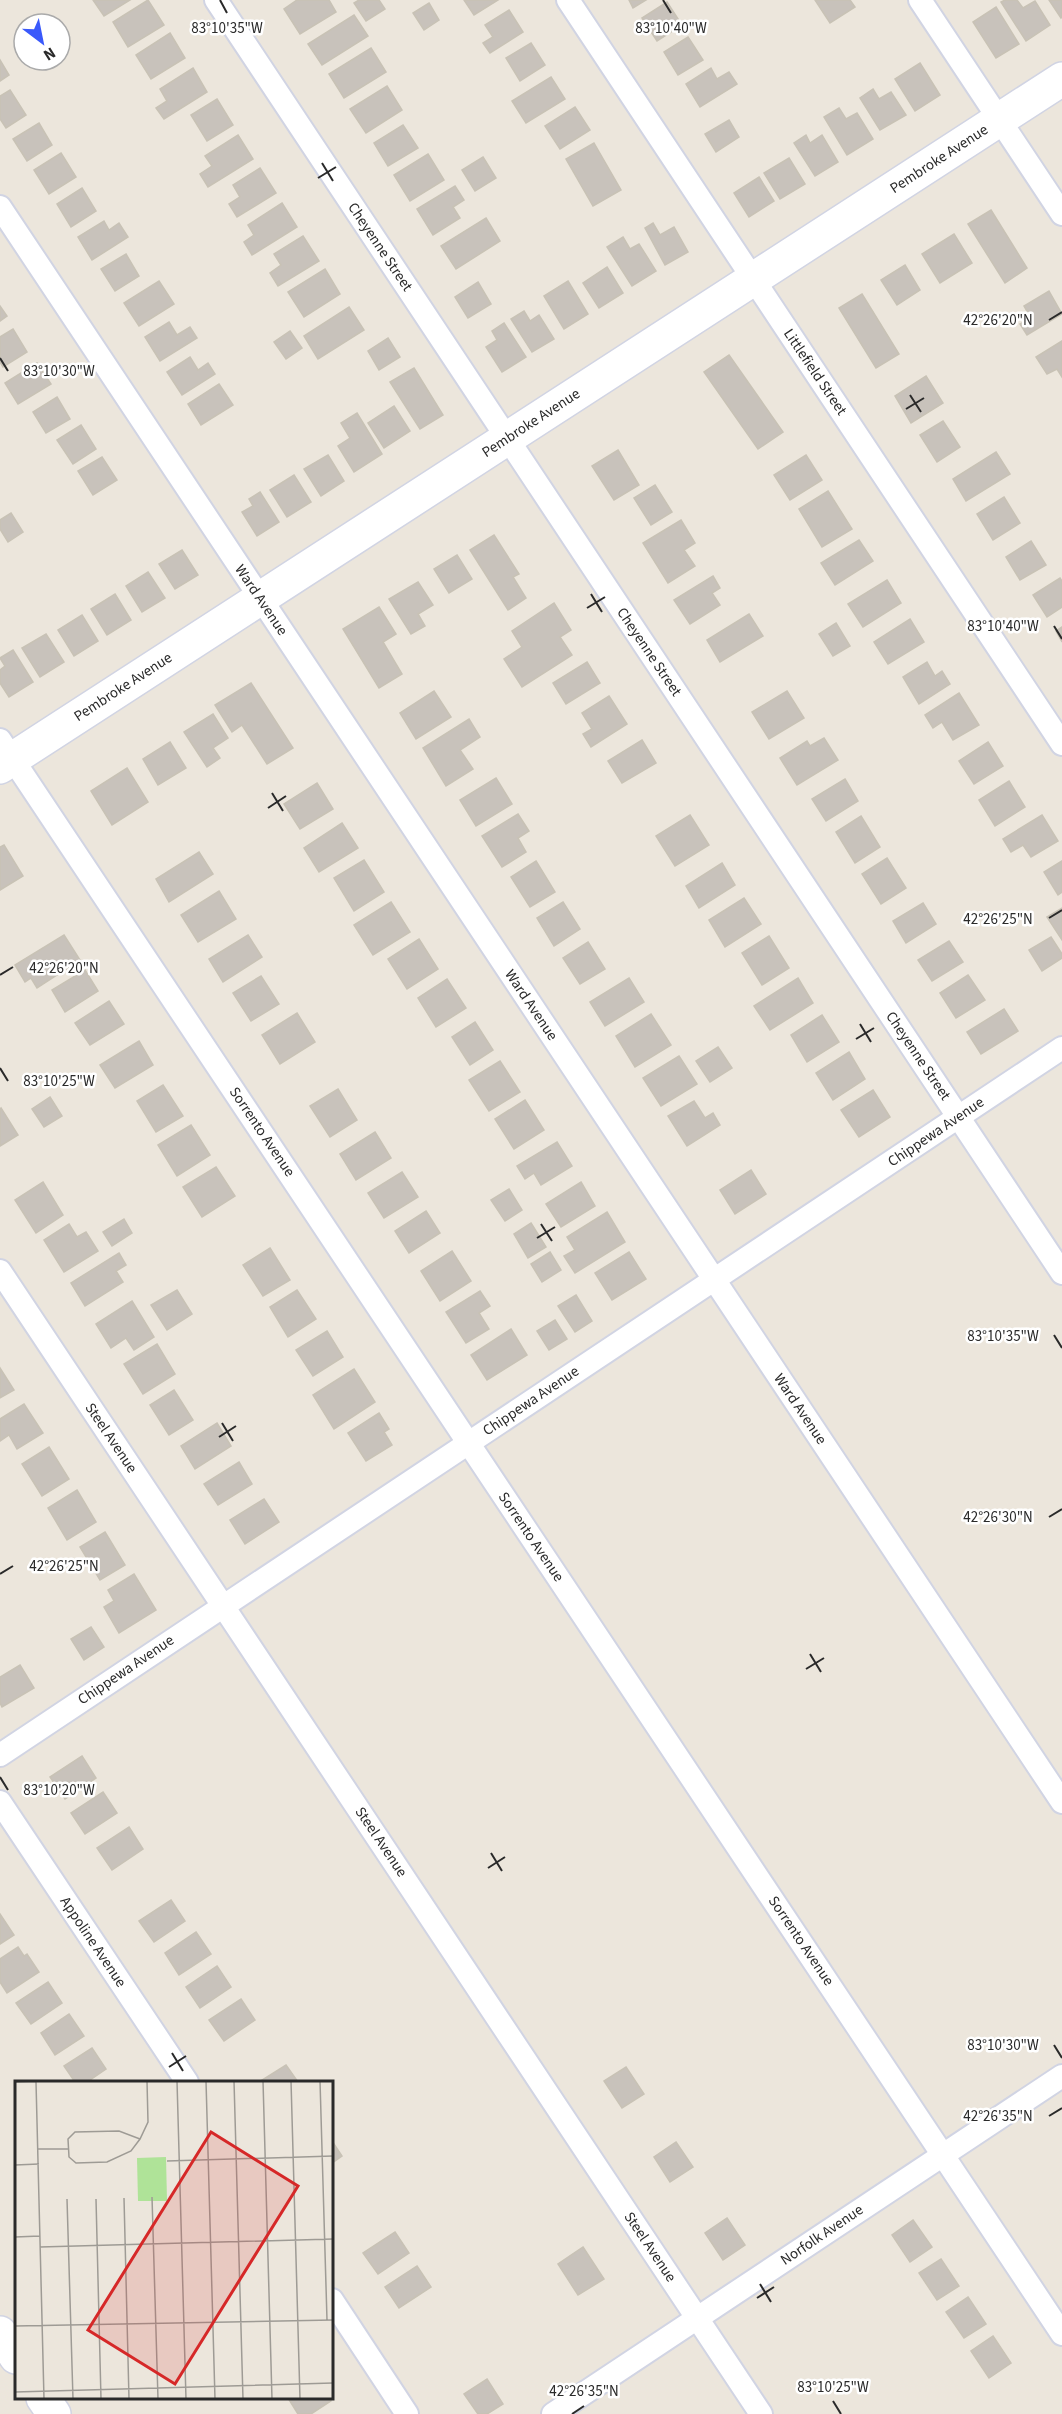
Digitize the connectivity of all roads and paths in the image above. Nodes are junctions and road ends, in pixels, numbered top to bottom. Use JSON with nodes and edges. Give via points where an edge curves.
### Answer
{"nodes":[{"id":1,"x":216,"y":0,"type":"edge"},
{"id":2,"x":568,"y":0,"type":"edge"},
{"id":3,"x":920,"y":0,"type":"edge"},
{"id":4,"x":1062,"y":79,"type":"edge"},
{"id":5,"x":1000,"y":120,"type":"junction"},
{"id":6,"x":0,"y":207,"type":"edge"},
{"id":7,"x":1062,"y":214,"type":"edge"},
{"id":8,"x":753,"y":279,"type":"junction"},
{"id":9,"x":507,"y":438,"type":"junction"},
{"id":10,"x":260,"y":598,"type":"junction"},
{"id":11,"x":1062,"y":744,"type":"edge"},
{"id":12,"x":4,"y":755,"type":"edge"},
{"id":13,"x":1062,"y":1048,"type":"edge"},
{"id":14,"x":958,"y":1117,"type":"junction"},
{"id":15,"x":0,"y":1271,"type":"edge"},
{"id":16,"x":1062,"y":1273,"type":"edge"},
{"id":17,"x":714,"y":1279,"type":"junction"},
{"id":18,"x":468,"y":1443,"type":"junction"},
{"id":19,"x":223,"y":1606,"type":"junction"},
{"id":20,"x":0,"y":1755,"type":"edge"},
{"id":21,"x":0,"y":1802,"type":"edge"},
{"id":22,"x":1062,"y":1802,"type":"edge"},
{"id":23,"x":1062,"y":2076,"type":"edge"},
{"id":24,"x":186,"y":2081,"type":"edge"},
{"id":25,"x":943,"y":2155,"type":"junction"},
{"id":26,"x":333,"y":2302,"type":"edge"},
{"id":27,"x":697,"y":2318,"type":"junction"},
{"id":28,"x":0,"y":2333,"type":"edge"},
{"id":29,"x":1062,"y":2334,"type":"edge"},
{"id":30,"x":15,"y":2356,"type":"edge"},
{"id":31,"x":44,"y":2399,"type":"edge"},
{"id":32,"x":54,"y":2414,"type":"edge"},
{"id":33,"x":407,"y":2414,"type":"edge"},
{"id":34,"x":553,"y":2414,"type":"edge"},
{"id":35,"x":761,"y":2414,"type":"edge"}],
"edges":[{"from":1,"to":9,"type":"street","name":"Cheyenne Street"},
{"from":2,"to":8,"type":"street","name":"Littlefield Street"},
{"from":3,"to":5,"type":"street"},
{"from":4,"to":5,"type":"street","name":"Pembroke Avenue"},
{"from":5,"to":7,"type":"street"},
{"from":5,"to":8,"type":"street","name":"Pembroke Avenue"},
{"from":6,"to":10,"type":"street","name":"Ward Avenue"},
{"from":8,"to":9,"type":"street","name":"Pembroke Avenue"},
{"from":8,"to":11,"type":"street","name":"Littlefield Street"},
{"from":9,"to":10,"type":"street","name":"Pembroke Avenue"},
{"from":9,"to":14,"type":"street","name":"Cheyenne Street"},
{"from":10,"to":12,"type":"street","name":"Pembroke Avenue"},
{"from":10,"to":17,"type":"street","name":"Ward Avenue"},
{"from":12,"to":18,"type":"street","name":"Sorrento Avenue"},
{"from":13,"to":14,"type":"street","name":"Chippewa Avenue"},
{"from":14,"to":16,"type":"street","name":"Cheyenne Street"},
{"from":14,"to":17,"type":"street","name":"Chippewa Avenue"},
{"from":15,"to":19,"type":"street","name":"Steel Avenue"},
{"from":17,"to":18,"type":"street","name":"Chippewa Avenue"},
{"from":17,"to":22,"type":"street","name":"Ward Avenue"},
{"from":18,"to":19,"type":"street","name":"Chippewa Avenue"},
{"from":18,"to":25,"type":"street","name":"Sorrento Avenue"},
{"from":19,"to":20,"type":"street","name":"Chippewa Avenue"},
{"from":19,"to":27,"type":"street","name":"Steel Avenue"},
{"from":21,"to":24,"type":"street","name":"Appoline Avenue"},
{"from":23,"to":25,"type":"street","name":"Norfolk Avenue"},
{"from":25,"to":27,"type":"street","name":"Norfolk Avenue"},
{"from":25,"to":29,"type":"street","name":"Sorrento Avenue"},
{"from":26,"to":33,"type":"street"},
{"from":27,"to":34,"type":"street","name":"Norfolk Avenue"},
{"from":27,"to":35,"type":"street","name":"Steel Avenue"},
{"from":28,"to":30,"type":"street"},
{"from":31,"to":32,"type":"street"}]}
